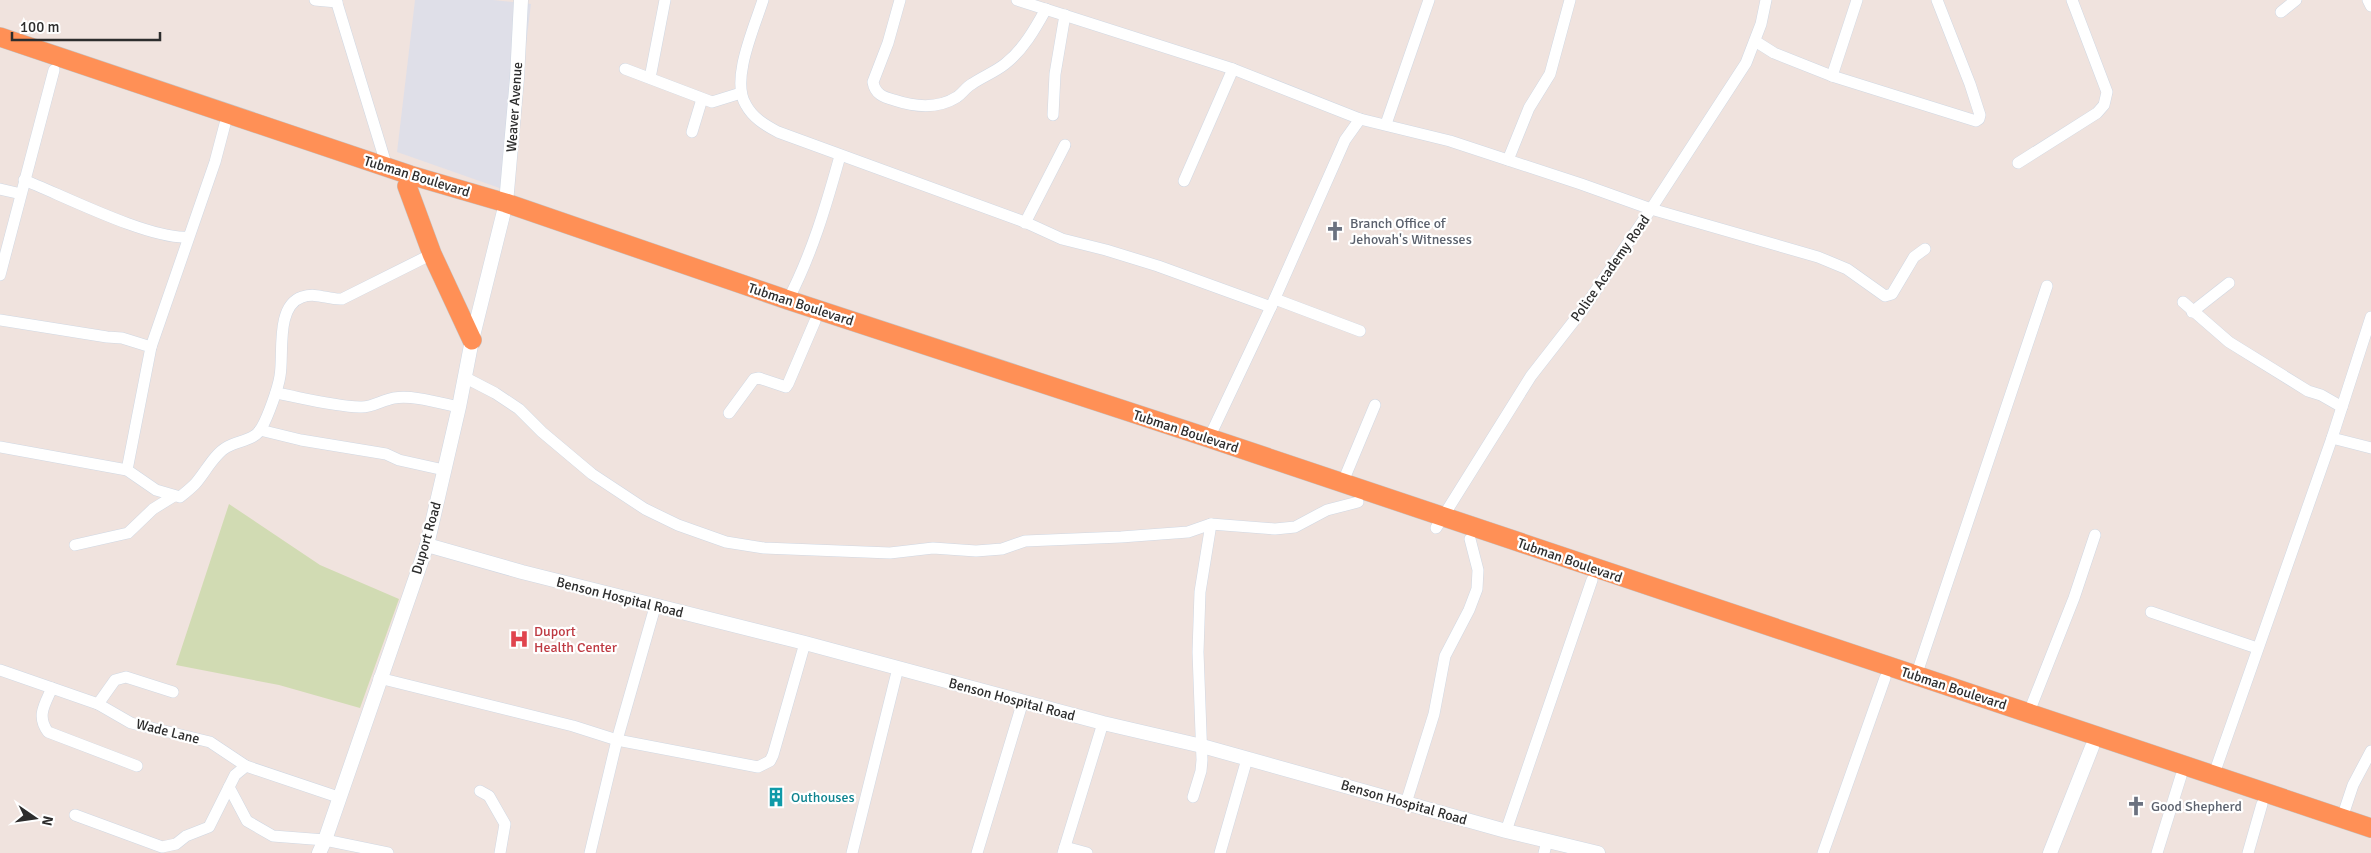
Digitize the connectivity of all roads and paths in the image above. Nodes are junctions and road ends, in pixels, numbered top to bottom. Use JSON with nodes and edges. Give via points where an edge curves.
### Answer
{"nodes":[{"id":1,"x":315,"y":0,"type":"edge"},
{"id":2,"x":521,"y":0,"type":"edge"},
{"id":3,"x":664,"y":0,"type":"edge"},
{"id":4,"x":763,"y":0,"type":"edge"},
{"id":5,"x":900,"y":0,"type":"edge"},
{"id":6,"x":1017,"y":0,"type":"edge"},
{"id":7,"x":1430,"y":0,"type":"edge"},
{"id":8,"x":1570,"y":0,"type":"edge"},
{"id":9,"x":1766,"y":0,"type":"edge"},
{"id":10,"x":1857,"y":0,"type":"edge"},
{"id":11,"x":1937,"y":0,"type":"edge"},
{"id":12,"x":2072,"y":0,"type":"edge"},
{"id":13,"x":2296,"y":0,"type":"edge"},
{"id":14,"x":2368,"y":0,"type":"edge"},
{"id":15,"x":336,"y":1,"type":"edge"},
{"id":16,"x":2371,"y":6,"type":"edge"},
{"id":17,"x":1046,"y":9,"type":"junction"},
{"id":18,"x":2281,"y":12,"type":"dead end"},
{"id":19,"x":1065,"y":15,"type":"junction"},
{"id":20,"x":0,"y":37,"type":"edge"},
{"id":21,"x":1755,"y":41,"type":"junction"},
{"id":22,"x":0,"y":50,"type":"edge"},
{"id":23,"x":625,"y":69,"type":"dead end"},
{"id":24,"x":1233,"y":69,"type":"junction"},
{"id":25,"x":54,"y":70,"type":"junction"},
{"id":26,"x":1832,"y":76,"type":"junction"},
{"id":27,"x":650,"y":78,"type":"junction"},
{"id":28,"x":741,"y":93,"type":"junction"},
{"id":29,"x":702,"y":99,"type":"junction"},
{"id":30,"x":1053,"y":115,"type":"dead end"},
{"id":31,"x":1360,"y":119,"type":"junction"},
{"id":32,"x":225,"y":124,"type":"junction"},
{"id":33,"x":1386,"y":124,"type":"junction"},
{"id":34,"x":692,"y":132,"type":"dead end"},
{"id":35,"x":1065,"y":145,"type":"dead end"},
{"id":36,"x":840,"y":156,"type":"junction"},
{"id":37,"x":1508,"y":160,"type":"junction"},
{"id":38,"x":2018,"y":163,"type":"dead end"},
{"id":39,"x":387,"y":167,"type":"junction"},
{"id":40,"x":24,"y":180,"type":"junction"},
{"id":41,"x":1184,"y":181,"type":"dead end"},
{"id":42,"x":407,"y":186,"type":"junction"},
{"id":43,"x":0,"y":189,"type":"edge"},
{"id":44,"x":17,"y":192,"type":"dead end"},
{"id":45,"x":505,"y":208,"type":"junction"},
{"id":46,"x":1651,"y":209,"type":"junction"},
{"id":47,"x":1025,"y":223,"type":"junction"},
{"id":48,"x":188,"y":237,"type":"junction"},
{"id":49,"x":1926,"y":249,"type":"dead end"},
{"id":50,"x":432,"y":254,"type":"junction"},
{"id":51,"x":0,"y":274,"type":"edge"},
{"id":52,"x":2229,"y":283,"type":"dead end"},
{"id":53,"x":2047,"y":286,"type":"dead end"},
{"id":54,"x":788,"y":300,"type":"junction"},
{"id":55,"x":2183,"y":302,"type":"dead end"},
{"id":56,"x":1273,"y":303,"type":"junction"},
{"id":57,"x":2192,"y":312,"type":"junction"},
{"id":58,"x":2371,"y":317,"type":"edge"},
{"id":59,"x":0,"y":320,"type":"edge"},
{"id":60,"x":815,"y":321,"type":"junction"},
{"id":61,"x":1360,"y":331,"type":"dead end"},
{"id":62,"x":472,"y":340,"type":"junction"},
{"id":63,"x":151,"y":347,"type":"junction"},
{"id":64,"x":466,"y":378,"type":"junction"},
{"id":65,"x":276,"y":392,"type":"junction"},
{"id":66,"x":1375,"y":405,"type":"dead end"},
{"id":67,"x":459,"y":407,"type":"junction"},
{"id":68,"x":2342,"y":407,"type":"junction"},
{"id":69,"x":729,"y":412,"type":"dead end"},
{"id":70,"x":260,"y":430,"type":"junction"},
{"id":71,"x":1209,"y":438,"type":"junction"},
{"id":72,"x":2332,"y":438,"type":"junction"},
{"id":73,"x":0,"y":447,"type":"edge"},
{"id":74,"x":2371,"y":448,"type":"edge"},
{"id":75,"x":127,"y":470,"type":"junction"},
{"id":76,"x":444,"y":470,"type":"junction"},
{"id":77,"x":1342,"y":484,"type":"junction"},
{"id":78,"x":174,"y":496,"type":"junction"},
{"id":79,"x":1358,"y":502,"type":"junction"},
{"id":80,"x":1439,"y":523,"type":"junction"},
{"id":81,"x":1211,"y":524,"type":"junction"},
{"id":82,"x":2095,"y":535,"type":"dead end"},
{"id":83,"x":1470,"y":539,"type":"junction"},
{"id":84,"x":75,"y":545,"type":"dead end"},
{"id":85,"x":427,"y":545,"type":"junction"},
{"id":86,"x":1592,"y":580,"type":"junction"},
{"id":87,"x":655,"y":607,"type":"junction"},
{"id":88,"x":2151,"y":612,"type":"dead end"},
{"id":89,"x":805,"y":643,"type":"junction"},
{"id":90,"x":2257,"y":648,"type":"junction"},
{"id":91,"x":898,"y":668,"type":"junction"},
{"id":92,"x":0,"y":670,"type":"edge"},
{"id":93,"x":1916,"y":676,"type":"junction"},
{"id":94,"x":379,"y":678,"type":"junction"},
{"id":95,"x":1885,"y":678,"type":"junction"},
{"id":96,"x":52,"y":688,"type":"junction"},
{"id":97,"x":173,"y":692,"type":"dead end"},
{"id":98,"x":1023,"y":702,"type":"junction"},
{"id":99,"x":98,"y":704,"type":"junction"},
{"id":100,"x":2029,"y":712,"type":"junction"},
{"id":101,"x":1103,"y":723,"type":"junction"},
{"id":102,"x":617,"y":740,"type":"junction"},
{"id":103,"x":1202,"y":746,"type":"junction"},
{"id":104,"x":2092,"y":747,"type":"junction"},
{"id":105,"x":2371,"y":751,"type":"edge"},
{"id":106,"x":1247,"y":759,"type":"junction"},
{"id":107,"x":137,"y":766,"type":"dead end"},
{"id":108,"x":246,"y":766,"type":"junction"},
{"id":109,"x":2214,"y":774,"type":"junction"},
{"id":110,"x":2181,"y":776,"type":"junction"},
{"id":111,"x":228,"y":787,"type":"junction"},
{"id":112,"x":480,"y":791,"type":"dead end"},
{"id":113,"x":1193,"y":797,"type":"dead end"},
{"id":114,"x":338,"y":798,"type":"junction"},
{"id":115,"x":1406,"y":803,"type":"junction"},
{"id":116,"x":2262,"y":804,"type":"junction"},
{"id":117,"x":75,"y":815,"type":"dead end"},
{"id":118,"x":2342,"y":818,"type":"junction"},
{"id":119,"x":2371,"y":828,"type":"edge"},
{"id":120,"x":1506,"y":831,"type":"junction"},
{"id":121,"x":325,"y":840,"type":"junction"},
{"id":122,"x":2371,"y":840,"type":"edge"},
{"id":123,"x":1546,"y":847,"type":"edge"},
{"id":124,"x":1064,"y":850,"type":"edge"},
{"id":125,"x":319,"y":853,"type":"edge"},
{"id":126,"x":388,"y":853,"type":"edge"},
{"id":127,"x":500,"y":853,"type":"edge"},
{"id":128,"x":590,"y":853,"type":"edge"},
{"id":129,"x":852,"y":853,"type":"edge"},
{"id":130,"x":976,"y":853,"type":"edge"},
{"id":131,"x":1086,"y":853,"type":"edge"},
{"id":132,"x":1220,"y":853,"type":"edge"},
{"id":133,"x":1598,"y":853,"type":"edge"},
{"id":134,"x":1823,"y":853,"type":"edge"},
{"id":135,"x":2050,"y":853,"type":"edge"},
{"id":136,"x":2157,"y":853,"type":"edge"},
{"id":137,"x":2248,"y":853,"type":"edge"}],
"edges":[{"from":1,"to":15,"type":"street"},
{"from":2,"to":45,"type":"street","name":"Weaver Avenue"},
{"from":3,"to":27,"type":"street"},
{"from":4,"to":28,"type":"street","via":[[741,71]]},
{"from":5,"to":17,"type":"street","via":[[874,88],[884,97],[916,106],[938,104],[957,97],[1004,65],[1018,52]]},
{"from":6,"to":17,"type":"street"},
{"from":7,"to":33,"type":"street"},
{"from":8,"to":37,"type":"street","via":[[1550,74],[1529,108]]},
{"from":9,"to":21,"type":"street","name":"Police Academy Road"},
{"from":10,"to":26,"type":"street"},
{"from":11,"to":26,"type":"street","via":[[1970,84],[1979,119],[1976,121]]},
{"from":12,"to":38,"type":"street","via":[[2107,92],[2104,105]]},
{"from":13,"to":18,"type":"street"},
{"from":14,"to":16,"type":"street"},
{"from":15,"to":39,"type":"street"},
{"from":17,"to":19,"type":"street"},
{"from":19,"to":24,"type":"street"},
{"from":19,"to":30,"type":"street","via":[[1055,74]]},
{"from":20,"to":39,"type":"highway","name":"Tubman Boulevard"},
{"from":21,"to":26,"type":"street","via":[[1774,53]]},
{"from":21,"to":46,"type":"street","name":"Police Academy Road","via":[[1746,63]]},
{"from":22,"to":25,"type":"highway","name":"Tubman Boulevard"},
{"from":23,"to":27,"type":"street"},
{"from":24,"to":31,"type":"street"},
{"from":24,"to":41,"type":"street"},
{"from":25,"to":32,"type":"highway","name":"Tubman Boulevard"},
{"from":25,"to":40,"type":"street"},
{"from":27,"to":29,"type":"street"},
{"from":28,"to":29,"type":"street","via":[[716,102]]},
{"from":28,"to":36,"type":"street","via":[[745,104],[762,123]]},
{"from":29,"to":34,"type":"street"},
{"from":31,"to":33,"type":"street"},
{"from":31,"to":56,"type":"street","via":[[1345,140]]},
{"from":32,"to":42,"type":"highway","name":"Tubman Boulevard"},
{"from":32,"to":48,"type":"street"},
{"from":33,"to":37,"type":"street"},
{"from":35,"to":47,"type":"street"},
{"from":36,"to":47,"type":"street"},
{"from":36,"to":54,"type":"street","via":[[815,241]]},
{"from":37,"to":46,"type":"street"},
{"from":39,"to":45,"type":"highway","name":"Tubman Boulevard"},
{"from":40,"to":48,"type":"street","via":[[138,227],[164,235]]},
{"from":40,"to":51,"type":"street"},
{"from":42,"to":45,"type":"highway","name":"Tubman Boulevard"},
{"from":42,"to":50,"type":"highway"},
{"from":43,"to":44,"type":"street"},
{"from":45,"to":54,"type":"highway","name":"Tubman Boulevard"},
{"from":45,"to":60,"type":"highway","name":"Tubman Boulevard"},
{"from":45,"to":62,"type":"street","name":"Duport Road"},
{"from":46,"to":49,"type":"street","via":[[1818,257],[1847,269],[1884,296],[1892,294],[1914,257]]},
{"from":46,"to":80,"type":"street","name":"Police Academy Road","via":[[1584,308],[1531,376]]},
{"from":47,"to":56,"type":"street","via":[[1062,239]]},
{"from":48,"to":63,"type":"street"},
{"from":50,"to":62,"type":"highway"},
{"from":50,"to":65,"type":"street","via":[[342,299],[328,300],[312,294],[300,297],[285,314]]},
{"from":52,"to":57,"type":"street"},
{"from":53,"to":93,"type":"street"},
{"from":54,"to":71,"type":"highway","name":"Tubman Boulevard"},
{"from":55,"to":57,"type":"street"},
{"from":56,"to":61,"type":"street"},
{"from":56,"to":71,"type":"street"},
{"from":57,"to":68,"type":"street","via":[[2229,342],[2308,392],[2321,395]]},
{"from":58,"to":68,"type":"street"},
{"from":59,"to":63,"type":"street","via":[[122,338]]},
{"from":60,"to":69,"type":"street","via":[[786,387],[754,379]]},
{"from":60,"to":79,"type":"highway","name":"Tubman Boulevard"},
{"from":62,"to":64,"type":"street","name":"Duport Road"},
{"from":63,"to":75,"type":"street"},
{"from":64,"to":67,"type":"street","name":"Duport Road"},
{"from":64,"to":81,"type":"street","via":[[519,409],[592,474],[645,509],[726,542],[764,548],[828,551],[890,553],[933,548],[976,551],[1002,549],[1025,541],[1188,532]]},
{"from":65,"to":67,"type":"street","via":[[361,407],[392,398]]},
{"from":65,"to":70,"type":"street"},
{"from":66,"to":77,"type":"street"},
{"from":67,"to":76,"type":"street","name":"Duport Road"},
{"from":68,"to":72,"type":"street"},
{"from":70,"to":76,"type":"street","via":[[386,454]]},
{"from":70,"to":78,"type":"street","via":[[250,438],[226,447],[194,486],[180,497]]},
{"from":71,"to":77,"type":"highway","name":"Tubman Boulevard"},
{"from":72,"to":74,"type":"street"},
{"from":72,"to":90,"type":"street"},
{"from":73,"to":75,"type":"street"},
{"from":75,"to":78,"type":"street","via":[[156,490]]},
{"from":76,"to":85,"type":"street","name":"Duport Road"},
{"from":77,"to":80,"type":"highway","name":"Tubman Boulevard"},
{"from":78,"to":84,"type":"street","via":[[153,509],[128,532]]},
{"from":79,"to":80,"type":"highway","name":"Tubman Boulevard"},
{"from":79,"to":81,"type":"street","via":[[1327,510],[1295,526],[1275,529]]},
{"from":80,"to":83,"type":"highway","name":"Tubman Boulevard"},
{"from":80,"to":93,"type":"highway","name":"Tubman Boulevard"},
{"from":81,"to":103,"type":"street","via":[[1200,592],[1198,652]]},
{"from":82,"to":100,"type":"street"},
{"from":83,"to":86,"type":"highway","name":"Tubman Boulevard"},
{"from":83,"to":115,"type":"street","via":[[1478,570],[1477,590],[1444,656],[1434,714]]},
{"from":85,"to":87,"type":"street","name":"Benson Hospital Road"},
{"from":85,"to":94,"type":"street","name":"Duport Road"},
{"from":86,"to":95,"type":"highway","name":"Tubman Boulevard"},
{"from":86,"to":120,"type":"street"},
{"from":87,"to":89,"type":"street","name":"Benson Hospital Road"},
{"from":87,"to":102,"type":"street"},
{"from":88,"to":90,"type":"street"},
{"from":89,"to":91,"type":"street","name":"Benson Hospital Road"},
{"from":89,"to":102,"type":"street","via":[[773,755],[764,765],[745,766]]},
{"from":90,"to":109,"type":"street"},
{"from":91,"to":98,"type":"street","name":"Benson Hospital Road"},
{"from":91,"to":129,"type":"street"},
{"from":92,"to":96,"type":"street","name":"Wade Lane"},
{"from":93,"to":100,"type":"highway","name":"Tubman Boulevard"},
{"from":94,"to":102,"type":"street"},
{"from":94,"to":114,"type":"street","name":"Duport Road"},
{"from":95,"to":104,"type":"highway","name":"Tubman Boulevard"},
{"from":95,"to":134,"type":"street"},
{"from":96,"to":99,"type":"street","name":"Wade Lane"},
{"from":96,"to":107,"type":"street","via":[[41,714],[42,724],[48,732]]},
{"from":97,"to":99,"type":"street","via":[[126,677],[115,680]]},
{"from":98,"to":101,"type":"street","name":"Benson Hospital Road"},
{"from":98,"to":130,"type":"street"},
{"from":99,"to":108,"type":"street","name":"Wade Lane","via":[[131,722],[210,742]]},
{"from":100,"to":109,"type":"highway","name":"Tubman Boulevard"},
{"from":101,"to":103,"type":"street","name":"Benson Hospital Road"},
{"from":101,"to":124,"type":"street"},
{"from":102,"to":128,"type":"street"},
{"from":103,"to":106,"type":"street","name":"Benson Hospital Road"},
{"from":103,"to":113,"type":"street","via":[[1201,770]]},
{"from":104,"to":110,"type":"highway","name":"Tubman Boulevard"},
{"from":104,"to":135,"type":"street"},
{"from":105,"to":118,"type":"street","via":[[2352,785]]},
{"from":106,"to":115,"type":"street","name":"Benson Hospital Road"},
{"from":106,"to":132,"type":"street"},
{"from":108,"to":111,"type":"street","via":[[235,774]]},
{"from":108,"to":114,"type":"street","name":"Wade Lane"},
{"from":109,"to":118,"type":"highway","name":"Tubman Boulevard"},
{"from":110,"to":116,"type":"highway","name":"Tubman Boulevard"},
{"from":110,"to":136,"type":"street"},
{"from":111,"to":117,"type":"street","via":[[209,827],[169,846],[162,847]]},
{"from":111,"to":121,"type":"street","via":[[247,821],[262,831],[273,836]]},
{"from":112,"to":127,"type":"street","via":[[489,796],[506,824]]},
{"from":114,"to":121,"type":"street","name":"Duport Road"},
{"from":115,"to":120,"type":"street","name":"Benson Hospital Road"},
{"from":116,"to":122,"type":"highway","name":"Tubman Boulevard"},
{"from":116,"to":137,"type":"street"},
{"from":118,"to":119,"type":"highway","name":"Tubman Boulevard"},
{"from":120,"to":123,"type":"street","name":"Benson Hospital Road"},
{"from":121,"to":125,"type":"street","name":"Duport Road"},
{"from":121,"to":126,"type":"street"},
{"from":123,"to":133,"type":"street","name":"Benson Hospital Road"},
{"from":124,"to":131,"type":"street"}]}
